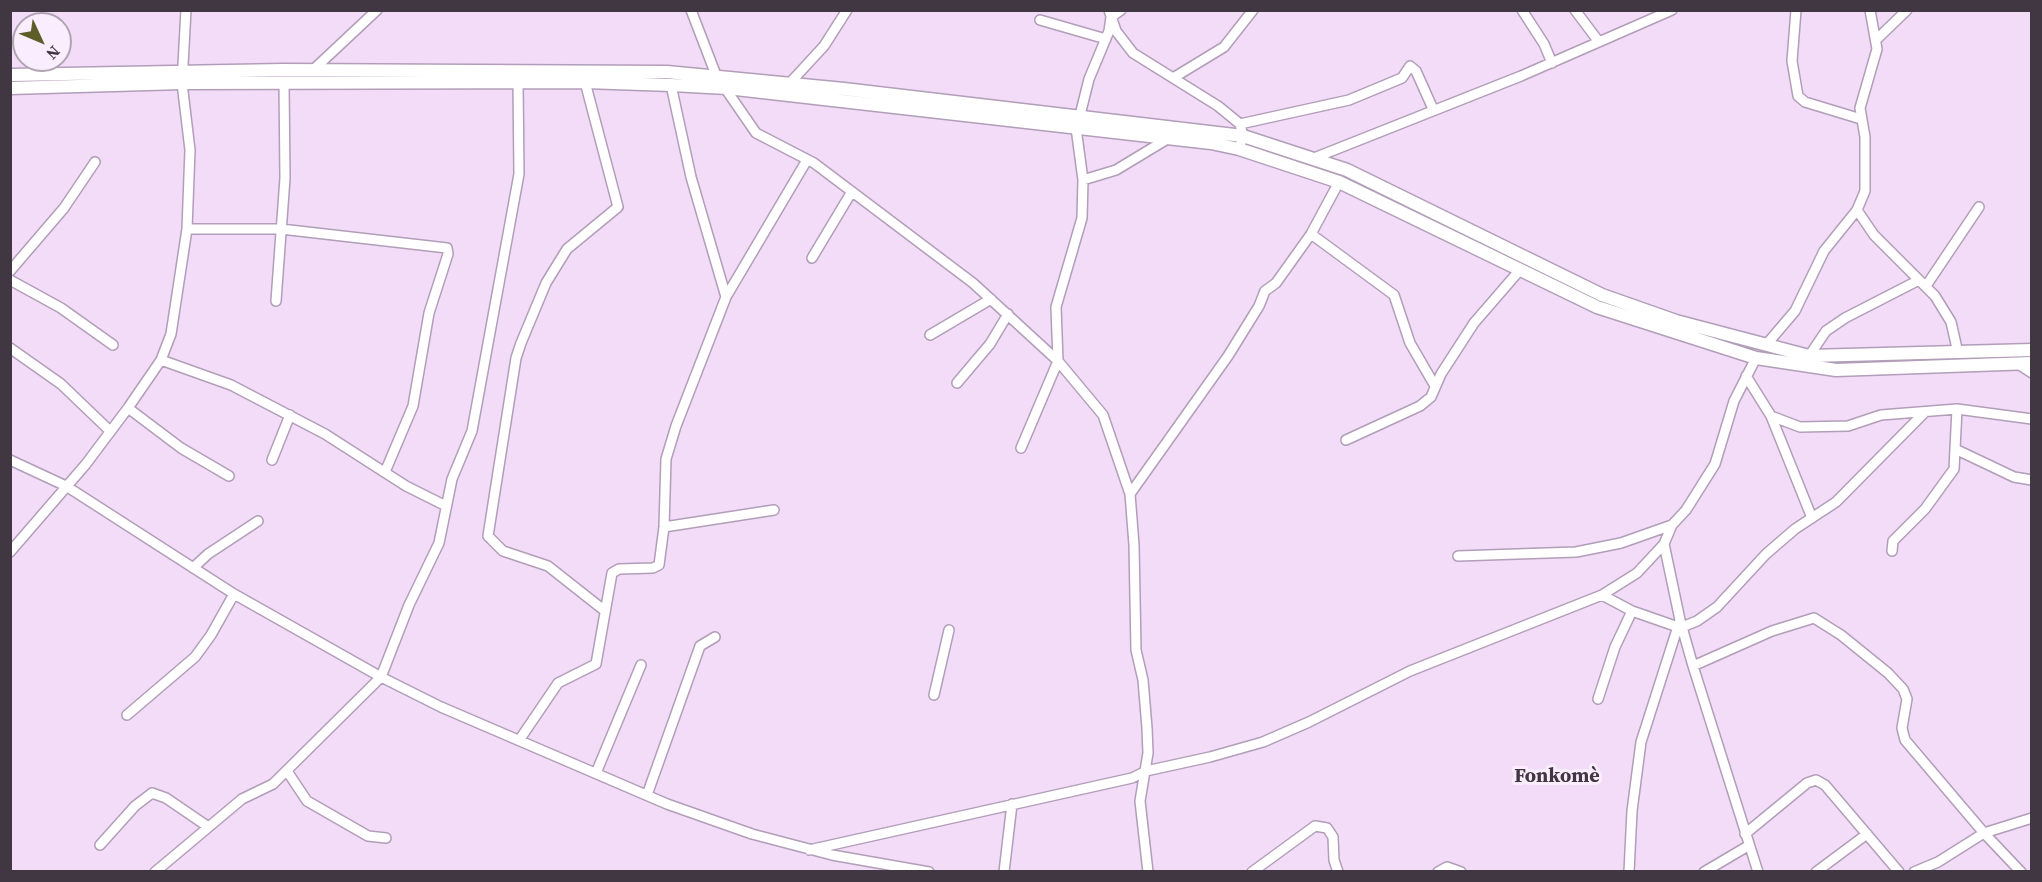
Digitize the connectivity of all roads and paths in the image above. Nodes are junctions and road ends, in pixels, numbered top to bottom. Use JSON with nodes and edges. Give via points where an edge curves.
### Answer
{"nodes":[{"id":1,"x":186,"y":10,"type":"edge"},
{"id":2,"x":377,"y":10,"type":"edge"},
{"id":3,"x":847,"y":10,"type":"edge"},
{"id":4,"x":1121,"y":10,"type":"edge"},
{"id":5,"x":1253,"y":10,"type":"edge"},
{"id":6,"x":1522,"y":10,"type":"edge"},
{"id":7,"x":1575,"y":10,"type":"edge"},
{"id":8,"x":1672,"y":10,"type":"edge"},
{"id":9,"x":1796,"y":10,"type":"edge"},
{"id":10,"x":1870,"y":10,"type":"edge"},
{"id":11,"x":1907,"y":10,"type":"edge"},
{"id":12,"x":694,"y":12,"type":"edge"},
{"id":13,"x":1110,"y":14,"type":"edge"},
{"id":14,"x":1040,"y":20,"type":"dead end"},
{"id":15,"x":1106,"y":39,"type":"junction"},
{"id":16,"x":1877,"y":39,"type":"junction"},
{"id":17,"x":1599,"y":42,"type":"junction"},
{"id":18,"x":1552,"y":63,"type":"junction"},
{"id":19,"x":313,"y":70,"type":"junction"},
{"id":20,"x":10,"y":75,"type":"edge"},
{"id":21,"x":716,"y":75,"type":"junction"},
{"id":22,"x":183,"y":77,"type":"junction"},
{"id":23,"x":1173,"y":78,"type":"junction"},
{"id":24,"x":585,"y":82,"type":"junction"},
{"id":25,"x":284,"y":83,"type":"junction"},
{"id":26,"x":518,"y":83,"type":"junction"},
{"id":27,"x":788,"y":84,"type":"junction"},
{"id":28,"x":671,"y":86,"type":"junction"},
{"id":29,"x":10,"y":88,"type":"edge"},
{"id":30,"x":727,"y":88,"type":"junction"},
{"id":31,"x":1433,"y":109,"type":"junction"},
{"id":32,"x":1080,"y":115,"type":"junction"},
{"id":33,"x":1861,"y":119,"type":"junction"},
{"id":34,"x":1077,"y":128,"type":"junction"},
{"id":35,"x":1242,"y":130,"type":"junction"},
{"id":36,"x":1169,"y":138,"type":"junction"},
{"id":37,"x":1239,"y":149,"type":"junction"},
{"id":38,"x":1314,"y":158,"type":"junction"},
{"id":39,"x":807,"y":160,"type":"junction"},
{"id":40,"x":95,"y":162,"type":"dead end"},
{"id":41,"x":1083,"y":180,"type":"junction"},
{"id":42,"x":1339,"y":182,"type":"junction"},
{"id":43,"x":851,"y":193,"type":"junction"},
{"id":44,"x":1979,"y":207,"type":"dead end"},
{"id":45,"x":1857,"y":210,"type":"junction"},
{"id":46,"x":187,"y":229,"type":"junction"},
{"id":47,"x":281,"y":229,"type":"junction"},
{"id":48,"x":1311,"y":234,"type":"junction"},
{"id":49,"x":812,"y":258,"type":"dead end"},
{"id":50,"x":10,"y":271,"type":"edge"},
{"id":51,"x":1519,"y":271,"type":"junction"},
{"id":52,"x":10,"y":280,"type":"edge"},
{"id":53,"x":1923,"y":283,"type":"junction"},
{"id":54,"x":726,"y":297,"type":"junction"},
{"id":55,"x":991,"y":299,"type":"junction"},
{"id":56,"x":276,"y":301,"type":"dead end"},
{"id":57,"x":1008,"y":315,"type":"junction"},
{"id":58,"x":930,"y":335,"type":"dead end"},
{"id":59,"x":113,"y":345,"type":"dead end"},
{"id":60,"x":1766,"y":345,"type":"junction"},
{"id":61,"x":10,"y":348,"type":"edge"},
{"id":62,"x":2031,"y":350,"type":"edge"},
{"id":63,"x":1958,"y":352,"type":"junction"},
{"id":64,"x":1809,"y":356,"type":"junction"},
{"id":65,"x":1756,"y":358,"type":"junction"},
{"id":66,"x":161,"y":360,"type":"junction"},
{"id":67,"x":1058,"y":361,"type":"junction"},
{"id":68,"x":2031,"y":363,"type":"edge"},
{"id":69,"x":2018,"y":364,"type":"junction"},
{"id":70,"x":2031,"y":373,"type":"edge"},
{"id":71,"x":1746,"y":376,"type":"junction"},
{"id":72,"x":957,"y":383,"type":"dead end"},
{"id":73,"x":1435,"y":386,"type":"junction"},
{"id":74,"x":128,"y":408,"type":"junction"},
{"id":75,"x":1957,"y":409,"type":"junction"},
{"id":76,"x":1924,"y":413,"type":"junction"},
{"id":77,"x":290,"y":416,"type":"junction"},
{"id":78,"x":1771,"y":416,"type":"junction"},
{"id":79,"x":2031,"y":419,"type":"edge"},
{"id":80,"x":109,"y":430,"type":"junction"},
{"id":81,"x":1346,"y":440,"type":"dead end"},
{"id":82,"x":1021,"y":448,"type":"dead end"},
{"id":83,"x":1955,"y":449,"type":"junction"},
{"id":84,"x":10,"y":460,"type":"edge"},
{"id":85,"x":272,"y":460,"type":"dead end"},
{"id":86,"x":386,"y":472,"type":"junction"},
{"id":87,"x":229,"y":476,"type":"dead end"},
{"id":88,"x":2031,"y":480,"type":"edge"},
{"id":89,"x":66,"y":486,"type":"junction"},
{"id":90,"x":1130,"y":494,"type":"junction"},
{"id":91,"x":446,"y":506,"type":"junction"},
{"id":92,"x":774,"y":510,"type":"dead end"},
{"id":93,"x":1812,"y":518,"type":"junction"},
{"id":94,"x":258,"y":521,"type":"dead end"},
{"id":95,"x":1672,"y":525,"type":"junction"},
{"id":96,"x":664,"y":527,"type":"junction"},
{"id":97,"x":1664,"y":544,"type":"junction"},
{"id":98,"x":1892,"y":551,"type":"dead end"},
{"id":99,"x":10,"y":552,"type":"edge"},
{"id":100,"x":1458,"y":556,"type":"dead end"},
{"id":101,"x":193,"y":568,"type":"junction"},
{"id":102,"x":234,"y":594,"type":"junction"},
{"id":103,"x":1602,"y":595,"type":"junction"},
{"id":104,"x":1632,"y":610,"type":"junction"},
{"id":105,"x":605,"y":611,"type":"junction"},
{"id":106,"x":1680,"y":625,"type":"junction"},
{"id":107,"x":949,"y":630,"type":"dead end"},
{"id":108,"x":715,"y":637,"type":"dead end"},
{"id":109,"x":641,"y":665,"type":"dead end"},
{"id":110,"x":1693,"y":666,"type":"junction"},
{"id":111,"x":381,"y":677,"type":"junction"},
{"id":112,"x":934,"y":695,"type":"dead end"},
{"id":113,"x":1598,"y":699,"type":"dead end"},
{"id":114,"x":127,"y":715,"type":"dead end"},
{"id":115,"x":520,"y":739,"type":"junction"},
{"id":116,"x":287,"y":771,"type":"junction"},
{"id":117,"x":1146,"y":771,"type":"junction"},
{"id":118,"x":596,"y":773,"type":"junction"},
{"id":119,"x":647,"y":795,"type":"junction"},
{"id":120,"x":1012,"y":804,"type":"junction"},
{"id":121,"x":2031,"y":818,"type":"edge"},
{"id":122,"x":207,"y":826,"type":"junction"},
{"id":123,"x":1984,"y":833,"type":"junction"},
{"id":124,"x":1745,"y":834,"type":"junction"},
{"id":125,"x":1867,"y":834,"type":"junction"},
{"id":126,"x":386,"y":838,"type":"dead end"},
{"id":127,"x":100,"y":845,"type":"dead end"},
{"id":128,"x":1748,"y":846,"type":"junction"},
{"id":129,"x":809,"y":850,"type":"junction"},
{"id":130,"x":155,"y":872,"type":"edge"},
{"id":131,"x":929,"y":872,"type":"edge"},
{"id":132,"x":1004,"y":872,"type":"edge"},
{"id":133,"x":1148,"y":872,"type":"edge"},
{"id":134,"x":1252,"y":872,"type":"edge"},
{"id":135,"x":1338,"y":872,"type":"edge"},
{"id":136,"x":1438,"y":872,"type":"edge"},
{"id":137,"x":1461,"y":872,"type":"edge"},
{"id":138,"x":1629,"y":872,"type":"edge"},
{"id":139,"x":1704,"y":872,"type":"edge"},
{"id":140,"x":1758,"y":872,"type":"edge"},
{"id":141,"x":1816,"y":872,"type":"edge"},
{"id":142,"x":1899,"y":872,"type":"edge"},
{"id":143,"x":1914,"y":872,"type":"edge"},
{"id":144,"x":2021,"y":872,"type":"edge"}],
"edges":[{"from":1,"to":22,"type":"street"},
{"from":2,"to":19,"type":"street"},
{"from":3,"to":27,"type":"street","via":[[824,46]]},
{"from":4,"to":13,"type":"street"},
{"from":5,"to":23,"type":"street","via":[[1224,47]]},
{"from":6,"to":18,"type":"street"},
{"from":7,"to":17,"type":"street"},
{"from":8,"to":17,"type":"street"},
{"from":9,"to":33,"type":"street","via":[[1792,61],[1798,96],[1805,102]]},
{"from":10,"to":16,"type":"street"},
{"from":11,"to":16,"type":"street"},
{"from":12,"to":21,"type":"street"},
{"from":13,"to":15,"type":"street"},
{"from":13,"to":23,"type":"street","via":[[1116,31],[1133,53]]},
{"from":14,"to":15,"type":"street"},
{"from":15,"to":32,"type":"street","via":[[1089,79]]},
{"from":16,"to":33,"type":"street","via":[[1860,108]]},
{"from":17,"to":18,"type":"street"},
{"from":18,"to":31,"type":"street"},
{"from":19,"to":21,"type":"street","via":[[571,70]]},
{"from":19,"to":22,"type":"street"},
{"from":20,"to":22,"type":"street"},
{"from":21,"to":27,"type":"street"},
{"from":21,"to":30,"type":"street"},
{"from":22,"to":25,"type":"street"},
{"from":22,"to":29,"type":"street"},
{"from":22,"to":46,"type":"street","via":[[190,150]]},
{"from":23,"to":35,"type":"street","via":[[1218,106]]},
{"from":24,"to":26,"type":"street"},
{"from":24,"to":28,"type":"street"},
{"from":24,"to":105,"type":"street","via":[[618,207],[567,249],[546,283],[521,343],[488,536],[503,551],[548,566]]},
{"from":25,"to":26,"type":"street"},
{"from":25,"to":47,"type":"street"},
{"from":26,"to":91,"type":"street","via":[[519,174],[472,431],[452,479]]},
{"from":27,"to":32,"type":"street"},
{"from":28,"to":30,"type":"street"},
{"from":28,"to":54,"type":"street","via":[[691,177]]},
{"from":30,"to":34,"type":"street"},
{"from":30,"to":39,"type":"street","via":[[756,133]]},
{"from":31,"to":35,"type":"street","via":[[1410,66],[1402,78],[1349,100]]},
{"from":31,"to":38,"type":"street"},
{"from":32,"to":35,"type":"street"},
{"from":33,"to":45,"type":"street","via":[[1866,181]]},
{"from":34,"to":36,"type":"street"},
{"from":34,"to":41,"type":"street"},
{"from":35,"to":37,"type":"street"},
{"from":35,"to":38,"type":"street"},
{"from":36,"to":37,"type":"street"},
{"from":36,"to":41,"type":"street","via":[[1116,171]]},
{"from":37,"to":42,"type":"street"},
{"from":38,"to":60,"type":"street","via":[[1347,170],[1602,295],[1676,321]]},
{"from":39,"to":43,"type":"street"},
{"from":39,"to":54,"type":"street"},
{"from":40,"to":50,"type":"street","via":[[64,208]]},
{"from":41,"to":67,"type":"street","via":[[1082,218],[1056,307]]},
{"from":42,"to":48,"type":"street"},
{"from":42,"to":51,"type":"street"},
{"from":43,"to":49,"type":"street"},
{"from":43,"to":55,"type":"street"},
{"from":44,"to":53,"type":"street"},
{"from":45,"to":53,"type":"street","via":[[1874,235]]},
{"from":45,"to":60,"type":"street","via":[[1824,251],[1795,312]]},
{"from":46,"to":47,"type":"street"},
{"from":46,"to":66,"type":"street","via":[[171,334]]},
{"from":47,"to":56,"type":"street"},
{"from":47,"to":86,"type":"street","via":[[441,246],[448,250],[429,313],[413,406]]},
{"from":48,"to":73,"type":"street","via":[[1395,295],[1410,343]]},
{"from":48,"to":90,"type":"street","via":[[1276,283],[1265,291],[1228,356]]},
{"from":51,"to":65,"type":"street","via":[[1597,307]]},
{"from":51,"to":73,"type":"street","via":[[1474,323]]},
{"from":52,"to":59,"type":"street","via":[[61,308]]},
{"from":53,"to":63,"type":"street","via":[[1951,322]]},
{"from":53,"to":64,"type":"street","via":[[1845,318],[1826,331]]},
{"from":54,"to":96,"type":"street","via":[[666,459]]},
{"from":55,"to":57,"type":"street"},
{"from":55,"to":58,"type":"street"},
{"from":57,"to":67,"type":"street"},
{"from":57,"to":72,"type":"street"},
{"from":60,"to":64,"type":"street"},
{"from":61,"to":80,"type":"street","via":[[61,384]]},
{"from":62,"to":63,"type":"street"},
{"from":63,"to":64,"type":"street"},
{"from":65,"to":69,"type":"street","via":[[1836,370]]},
{"from":65,"to":71,"type":"street"},
{"from":66,"to":74,"type":"street"},
{"from":66,"to":77,"type":"street","via":[[231,385]]},
{"from":67,"to":82,"type":"street"},
{"from":67,"to":90,"type":"street","via":[[1103,415]]},
{"from":68,"to":69,"type":"street"},
{"from":69,"to":70,"type":"street"},
{"from":71,"to":78,"type":"street"},
{"from":71,"to":95,"type":"street","via":[[1734,401],[1715,464]]},
{"from":73,"to":81,"type":"street","via":[[1431,397],[1420,406]]},
{"from":74,"to":80,"type":"street"},
{"from":74,"to":87,"type":"street","via":[[181,448]]},
{"from":75,"to":76,"type":"street"},
{"from":75,"to":79,"type":"street"},
{"from":75,"to":83,"type":"street"},
{"from":76,"to":78,"type":"street","via":[[1881,415],[1848,426],[1824,427],[1800,427]]},
{"from":76,"to":93,"type":"street","via":[[1836,502]]},
{"from":77,"to":85,"type":"street"},
{"from":77,"to":86,"type":"street"},
{"from":78,"to":93,"type":"street"},
{"from":80,"to":89,"type":"street"},
{"from":83,"to":88,"type":"street","via":[[2004,473]]},
{"from":83,"to":98,"type":"street","via":[[1954,469],[1925,509],[1893,541]]},
{"from":84,"to":89,"type":"street"},
{"from":86,"to":91,"type":"street"},
{"from":89,"to":99,"type":"street"},
{"from":89,"to":101,"type":"street"},
{"from":90,"to":117,"type":"street","via":[[1136,650],[1147,728]]},
{"from":91,"to":111,"type":"street","via":[[439,543]]},
{"from":92,"to":96,"type":"street"},
{"from":93,"to":106,"type":"street","via":[[1766,555],[1708,615]]},
{"from":94,"to":101,"type":"street"},
{"from":95,"to":97,"type":"street"},
{"from":95,"to":100,"type":"street","via":[[1621,543],[1576,552]]},
{"from":96,"to":105,"type":"street","via":[[659,564],[653,568],[615,569]]},
{"from":97,"to":103,"type":"street","via":[[1637,573]]},
{"from":97,"to":106,"type":"street"},
{"from":101,"to":102,"type":"street"},
{"from":102,"to":111,"type":"street"},
{"from":102,"to":114,"type":"street","via":[[195,657]]},
{"from":103,"to":104,"type":"street"},
{"from":103,"to":117,"type":"street","via":[[1410,671],[1263,742]]},
{"from":104,"to":106,"type":"street"},
{"from":104,"to":113,"type":"street"},
{"from":105,"to":115,"type":"street","via":[[596,664],[558,683]]},
{"from":106,"to":110,"type":"street"},
{"from":106,"to":138,"type":"street","via":[[1641,742]]},
{"from":107,"to":112,"type":"street"},
{"from":108,"to":119,"type":"street","via":[[700,646]]},
{"from":109,"to":118,"type":"street"},
{"from":110,"to":123,"type":"street","via":[[1772,631],[1814,618],[1897,681],[1907,695],[1902,728],[1905,740]]},
{"from":110,"to":124,"type":"street"},
{"from":111,"to":115,"type":"street"},
{"from":111,"to":116,"type":"street"},
{"from":115,"to":118,"type":"street"},
{"from":116,"to":122,"type":"street"},
{"from":116,"to":126,"type":"street","via":[[307,801],[368,836]]},
{"from":117,"to":120,"type":"street","via":[[1132,778]]},
{"from":117,"to":133,"type":"street","via":[[1140,801]]},
{"from":118,"to":119,"type":"street"},
{"from":119,"to":129,"type":"street","via":[[752,834]]},
{"from":120,"to":129,"type":"street"},
{"from":120,"to":132,"type":"street"},
{"from":121,"to":123,"type":"street"},
{"from":122,"to":127,"type":"street","via":[[166,798],[152,794],[135,806]]},
{"from":122,"to":130,"type":"street"},
{"from":123,"to":143,"type":"street"},
{"from":123,"to":144,"type":"street"},
{"from":124,"to":125,"type":"street","via":[[1807,783],[1816,780],[1825,785]]},
{"from":124,"to":128,"type":"street"},
{"from":125,"to":141,"type":"street"},
{"from":125,"to":142,"type":"street"},
{"from":128,"to":139,"type":"street"},
{"from":128,"to":140,"type":"street"},
{"from":129,"to":131,"type":"street"},
{"from":134,"to":135,"type":"street","via":[[1315,826],[1327,828],[1333,837]]},
{"from":136,"to":137,"type":"street","via":[[1447,867]]}]}
